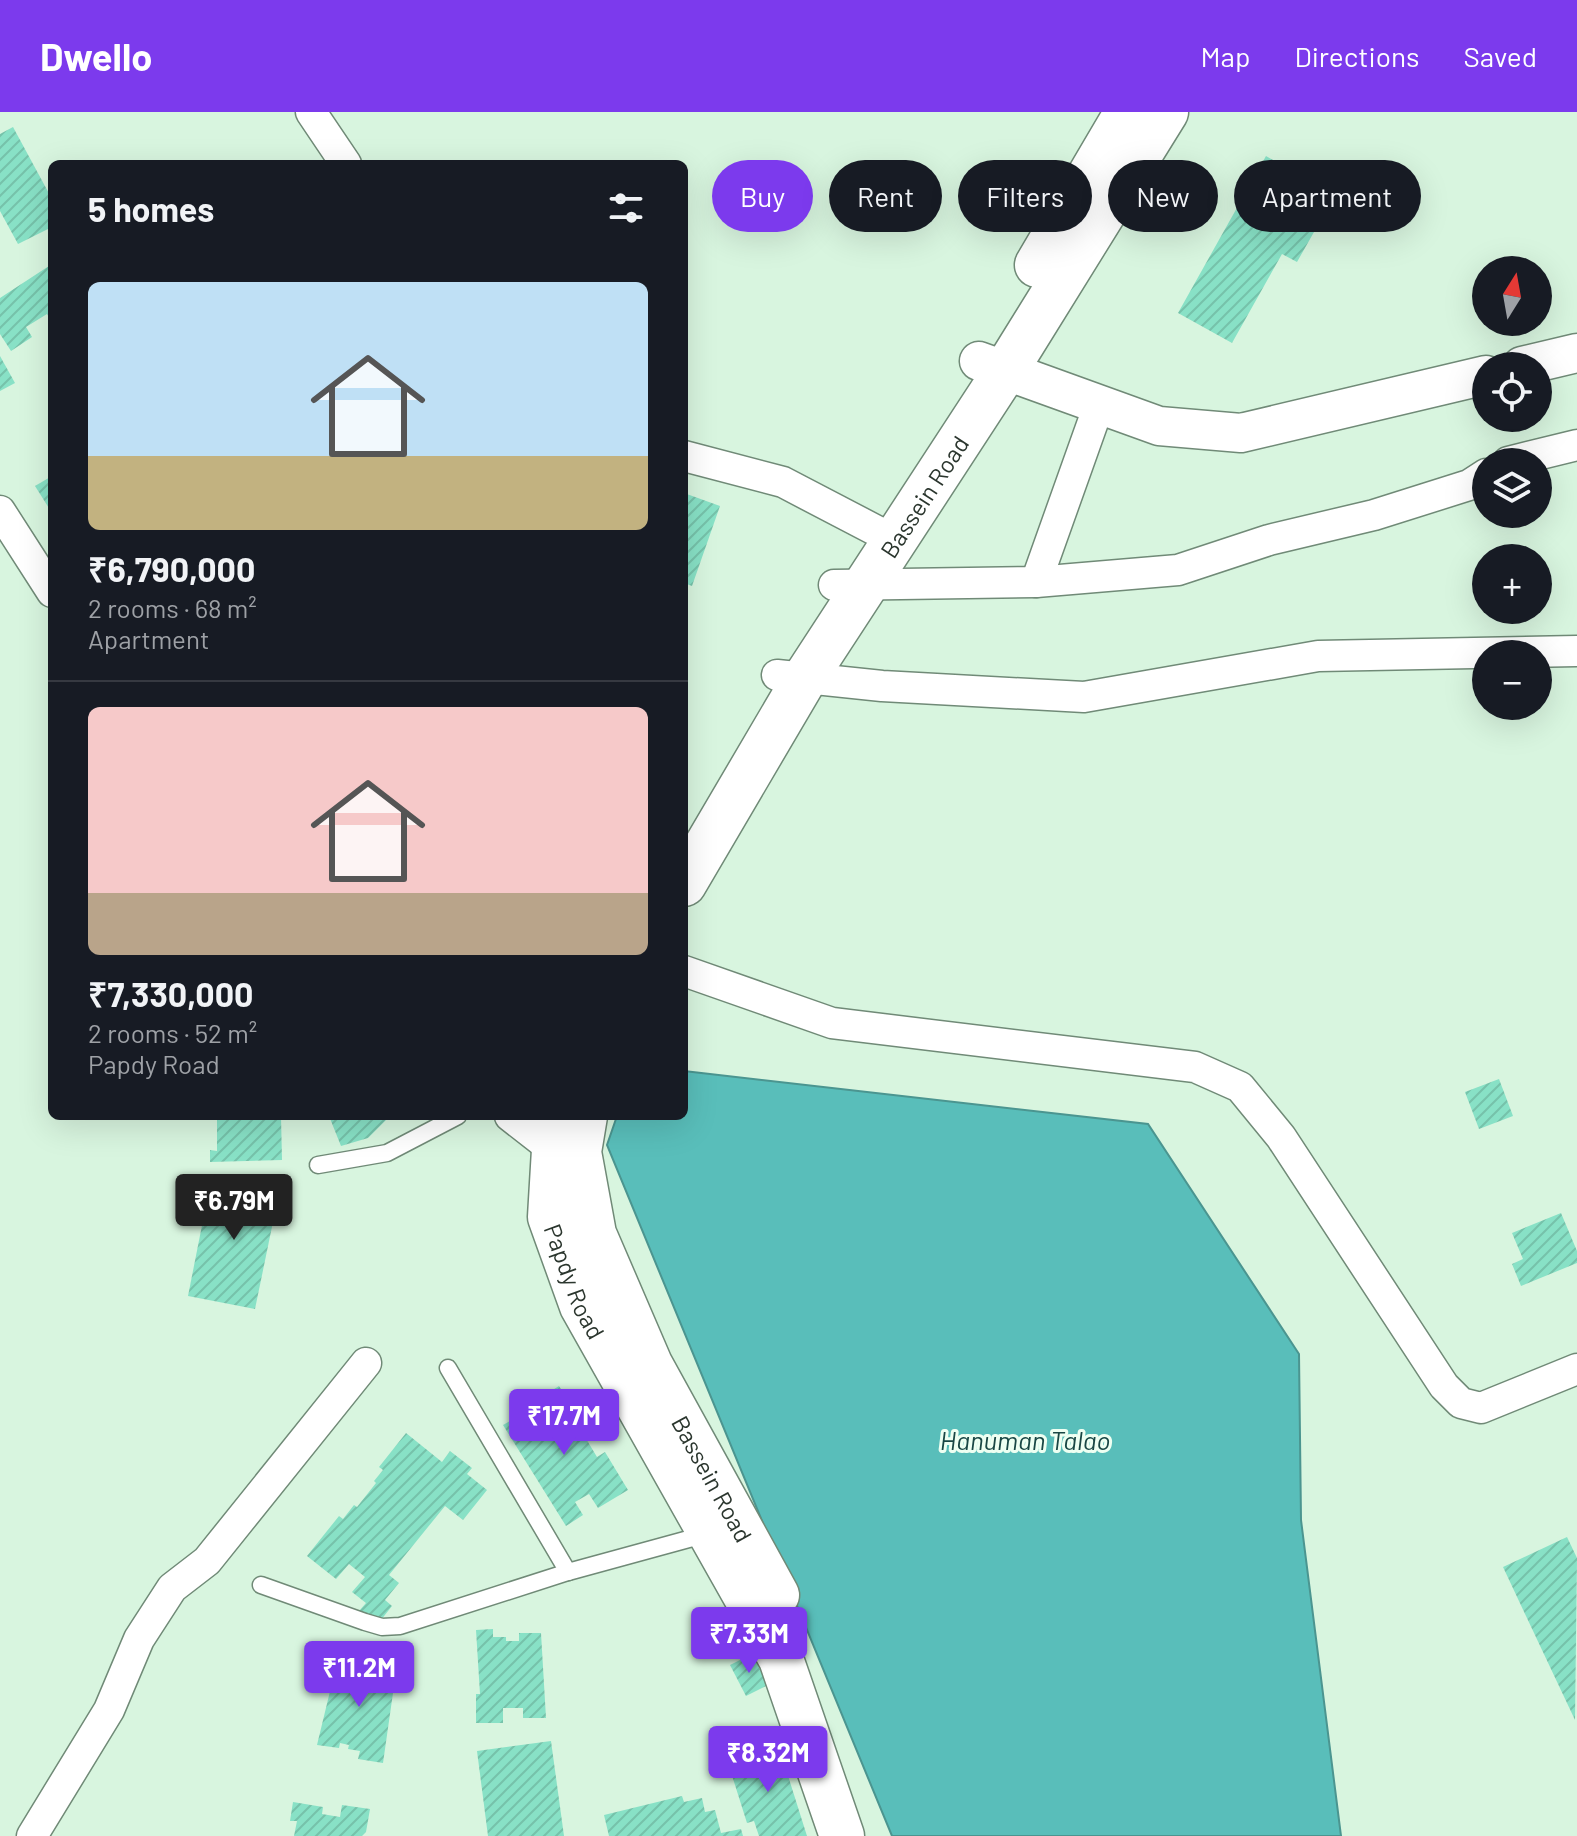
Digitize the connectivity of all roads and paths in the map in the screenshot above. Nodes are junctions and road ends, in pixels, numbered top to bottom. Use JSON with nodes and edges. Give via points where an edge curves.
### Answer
{"nodes":[{"id":1,"x":311,"y":112,"type":"edge"},
{"id":2,"x":1127,"y":112,"type":"edge"},
{"id":3,"x":1166,"y":112,"type":"edge"},
{"id":4,"x":343,"y":160,"type":"edge"},
{"id":5,"x":1577,"y":353,"type":"edge"},
{"id":6,"x":1552,"y":359,"type":"edge"},
{"id":7,"x":993,"y":366,"type":"junction"},
{"id":8,"x":1472,"y":378,"type":"edge"},
{"id":9,"x":1099,"y":405,"type":"junction"},
{"id":10,"x":1577,"y":445,"type":"edge"},
{"id":11,"x":1552,"y":451,"type":"edge"},
{"id":12,"x":688,"y":457,"type":"edge"},
{"id":13,"x":1472,"y":483,"type":"edge"},
{"id":14,"x":0,"y":511,"type":"edge"},
{"id":15,"x":881,"y":533,"type":"junction"},
{"id":16,"x":1036,"y":582,"type":"junction"},
{"id":17,"x":849,"y":585,"type":"junction"},
{"id":18,"x":48,"y":586,"type":"edge"},
{"id":19,"x":1577,"y":651,"type":"edge"},
{"id":20,"x":791,"y":676,"type":"junction"},
{"id":21,"x":688,"y":831,"type":"edge"},
{"id":22,"x":688,"y":876,"type":"edge"},
{"id":23,"x":688,"y":972,"type":"edge"},
{"id":24,"x":450,"y":1120,"type":"edge"},
{"id":25,"x":524,"y":1120,"type":"edge"},
{"id":26,"x":568,"y":1133,"type":"edge"},
{"id":27,"x":318,"y":1165,"type":"dead end"},
{"id":28,"x":366,"y":1363,"type":"dead end"},
{"id":29,"x":448,"y":1368,"type":"dead end"},
{"id":30,"x":1577,"y":1369,"type":"edge"},
{"id":31,"x":710,"y":1533,"type":"junction"},
{"id":32,"x":568,"y":1572,"type":"junction"},
{"id":33,"x":261,"y":1585,"type":"dead end"},
{"id":34,"x":32,"y":1836,"type":"edge"},
{"id":35,"x":842,"y":1836,"type":"edge"},
{"id":36,"x":871,"y":1836,"type":"edge"}],
"edges":[{"from":1,"to":4,"type":"street"},
{"from":2,"to":7,"type":"main road","name":"Bassein Road"},
{"from":3,"to":7,"type":"main road","name":"Bassein Road"},
{"from":5,"to":6,"type":"street"},
{"from":7,"to":9,"type":"street"},
{"from":7,"to":15,"type":"main road","name":"Bassein Road"},
{"from":8,"to":9,"type":"street","via":[[1241,433],[1159,426]]},
{"from":9,"to":16,"type":"street"},
{"from":10,"to":11,"type":"street"},
{"from":12,"to":15,"type":"street","via":[[783,482]]},
{"from":13,"to":16,"type":"street","via":[[1178,570]]},
{"from":14,"to":18,"type":"street"},
{"from":15,"to":17,"type":"main road","name":"Bassein Road"},
{"from":16,"to":17,"type":"street"},
{"from":17,"to":20,"type":"main road","name":"Bassein Road"},
{"from":19,"to":20,"type":"street","via":[[1318,656],[1084,697]]},
{"from":20,"to":21,"type":"main road","name":"Bassein Road"},
{"from":20,"to":22,"type":"main road","name":"Bassein Road"},
{"from":23,"to":30,"type":"street","via":[[832,1023],[1195,1067],[1240,1087],[1281,1137],[1444,1386],[1461,1403],[1481,1408]]},
{"from":24,"to":27,"type":"lane","via":[[387,1153]]},
{"from":25,"to":26,"type":"street"},
{"from":26,"to":31,"type":"main road","name":"Papdy Road","via":[[550,1217],[582,1306]]},
{"from":26,"to":36,"type":"main road","name":"Bassein Road","via":[[594,1234],[650,1364],[817,1674]]},
{"from":28,"to":34,"type":"street","via":[[207,1561],[172,1588],[139,1639],[109,1710]]},
{"from":29,"to":32,"type":"lane"},
{"from":31,"to":32,"type":"lane"},
{"from":31,"to":35,"type":"main road","name":"Papdy Road","via":[[781,1659]]},
{"from":32,"to":33,"type":"lane","via":[[430,1617],[382,1627]]}]}
